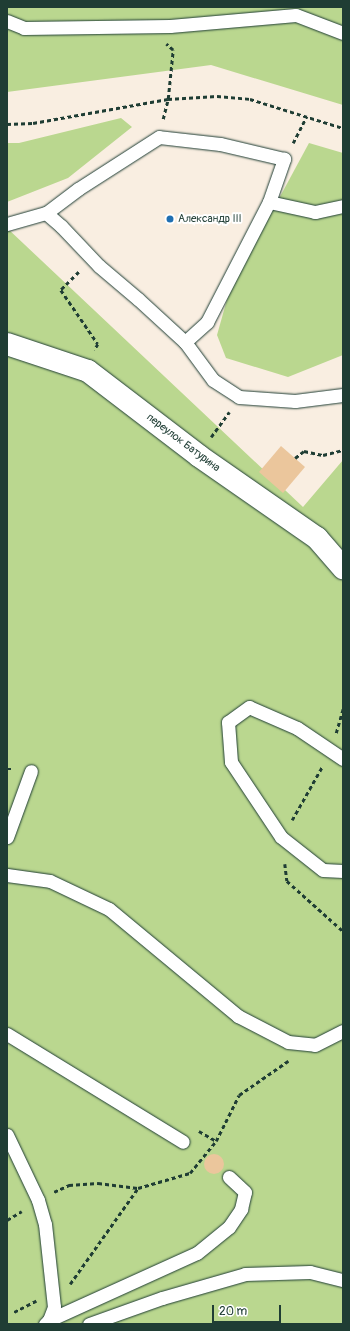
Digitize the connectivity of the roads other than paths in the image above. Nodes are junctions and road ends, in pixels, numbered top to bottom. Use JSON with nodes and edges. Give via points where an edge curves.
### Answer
{"nodes":[{"id":1,"x":7,"y":21,"type":"edge"},
{"id":2,"x":343,"y":32,"type":"edge"},
{"id":3,"x":269,"y":202,"type":"junction"},
{"id":4,"x":343,"y":206,"type":"edge"},
{"id":5,"x":46,"y":213,"type":"junction"},
{"id":6,"x":7,"y":224,"type":"edge"},
{"id":7,"x":184,"y":342,"type":"junction"},
{"id":8,"x":7,"y":344,"type":"edge"},
{"id":9,"x":343,"y":395,"type":"edge"},
{"id":10,"x":343,"y":568,"type":"edge"},
{"id":11,"x":343,"y":759,"type":"edge"},
{"id":12,"x":31,"y":771,"type":"dead end"},
{"id":13,"x":7,"y":837,"type":"edge"},
{"id":14,"x":343,"y":871,"type":"edge"},
{"id":15,"x":7,"y":875,"type":"edge"},
{"id":16,"x":343,"y":1031,"type":"edge"},
{"id":17,"x":7,"y":1034,"type":"edge"},
{"id":18,"x":7,"y":1135,"type":"edge"},
{"id":19,"x":183,"y":1142,"type":"dead end"},
{"id":20,"x":229,"y":1177,"type":"dead end"},
{"id":21,"x":343,"y":1280,"type":"edge"},
{"id":22,"x":47,"y":1322,"type":"edge"},
{"id":23,"x":89,"y":1324,"type":"edge"}],
"edges":[{"from":1,"to":2,"type":"lane","via":[[24,28],[170,26],[296,16]]},
{"from":3,"to":4,"type":"lane","via":[[315,212]]},
{"from":3,"to":5,"type":"lane","via":[[284,159],[220,144],[159,137],[78,189]]},
{"from":3,"to":7,"type":"lane","via":[[207,322]]},
{"from":5,"to":6,"type":"lane"},
{"from":5,"to":7,"type":"lane","via":[[91,258]]},
{"from":7,"to":9,"type":"lane","via":[[213,380],[240,397],[295,401]]},
{"from":8,"to":10,"type":"street","name":"переулок Батурина","via":[[88,371],[199,456],[317,538]]},
{"from":11,"to":14,"type":"lane","via":[[297,728],[249,707],[228,722],[230,762],[282,837],[322,870]]},
{"from":12,"to":13,"type":"lane"},
{"from":15,"to":16,"type":"lane","via":[[50,881],[109,909],[238,1016],[288,1042],[315,1044]]},
{"from":17,"to":19,"type":"lane"},
{"from":18,"to":22,"type":"lane","via":[[38,1200],[45,1224],[54,1307]]},
{"from":20,"to":22,"type":"lane","via":[[244,1192],[241,1210],[229,1228],[197,1253]]},
{"from":21,"to":23,"type":"lane","via":[[310,1272],[245,1274],[162,1298]]}]}
